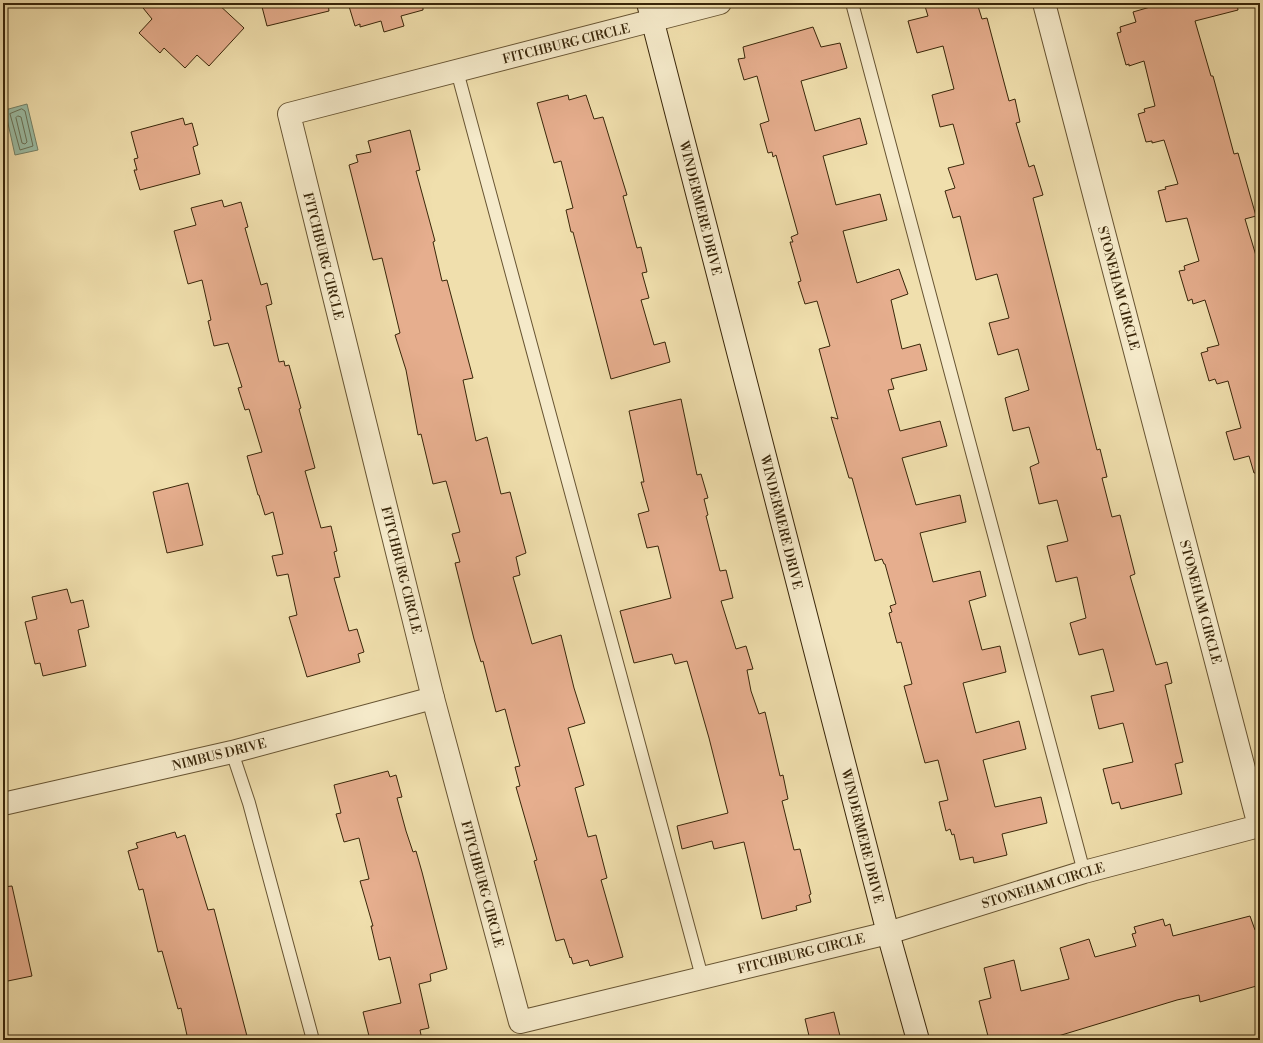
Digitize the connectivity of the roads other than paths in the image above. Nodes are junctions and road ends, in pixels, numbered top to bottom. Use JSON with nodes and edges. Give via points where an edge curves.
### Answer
{"nodes":[{"id":1,"x":720,"y":3,"type":"edge"},
{"id":2,"x":852,"y":3,"type":"edge"},
{"id":3,"x":1044,"y":3,"type":"edge"},
{"id":4,"x":650,"y":12,"type":"edge"},
{"id":5,"x":457,"y":71,"type":"junction"},
{"id":6,"x":433,"y":698,"type":"junction"},
{"id":7,"x":232,"y":752,"type":"junction"},
{"id":8,"x":3,"y":804,"type":"edge"},
{"id":9,"x":1084,"y":872,"type":"junction"},
{"id":10,"x":888,"y":932,"type":"junction"},
{"id":11,"x":702,"y":977,"type":"junction"},
{"id":12,"x":312,"y":1040,"type":"edge"},
{"id":13,"x":918,"y":1040,"type":"edge"}],
"edges":[{"from":1,"to":4,"type":"street"},
{"from":2,"to":9,"type":"lane"},
{"from":3,"to":9,"type":"street","name":"STONEHAM CIRCLE","via":[[1260,826]]},
{"from":4,"to":5,"type":"street","name":"FITCHBURG CIRCLE"},
{"from":4,"to":10,"type":"street","name":"WINDERMERE DRIVE"},
{"from":5,"to":6,"type":"street","name":"FITCHBURG CIRCLE","via":[[289,114]]},
{"from":5,"to":11,"type":"lane"},
{"from":6,"to":7,"type":"street","name":"NIMBUS DRIVE"},
{"from":6,"to":11,"type":"street","name":"FITCHBURG CIRCLE","via":[[520,1022]]},
{"from":7,"to":8,"type":"street","name":"NIMBUS DRIVE"},
{"from":7,"to":12,"type":"lane","via":[[249,803]]},
{"from":9,"to":10,"type":"street","name":"STONEHAM CIRCLE"},
{"from":10,"to":11,"type":"street","name":"FITCHBURG CIRCLE"},
{"from":10,"to":13,"type":"street","name":"WINDERMERE DRIVE"}]}
